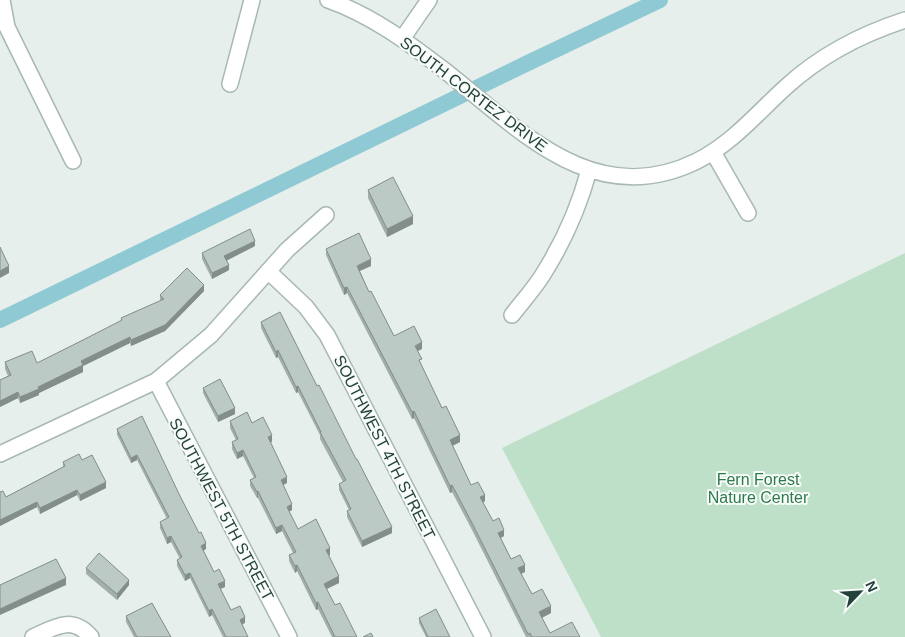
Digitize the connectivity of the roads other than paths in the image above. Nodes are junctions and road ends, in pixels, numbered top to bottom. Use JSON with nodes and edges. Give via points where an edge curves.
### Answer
{"nodes":[{"id":1,"x":2,"y":0,"type":"edge"},
{"id":2,"x":252,"y":0,"type":"edge"},
{"id":3,"x":328,"y":0,"type":"edge"},
{"id":4,"x":429,"y":0,"type":"edge"},
{"id":5,"x":905,"y":20,"type":"edge"},
{"id":6,"x":402,"y":39,"type":"junction"},
{"id":7,"x":230,"y":84,"type":"dead end"},
{"id":8,"x":713,"y":152,"type":"junction"},
{"id":9,"x":73,"y":161,"type":"dead end"},
{"id":10,"x":588,"y":170,"type":"junction"},
{"id":11,"x":748,"y":213,"type":"dead end"},
{"id":12,"x":326,"y":214,"type":"dead end"},
{"id":13,"x":268,"y":271,"type":"junction"},
{"id":14,"x":512,"y":316,"type":"dead end"},
{"id":15,"x":156,"y":381,"type":"junction"},
{"id":16,"x":0,"y":454,"type":"edge"},
{"id":17,"x":33,"y":637,"type":"edge"},
{"id":18,"x":92,"y":637,"type":"edge"},
{"id":19,"x":289,"y":637,"type":"edge"},
{"id":20,"x":483,"y":637,"type":"edge"}],
"edges":[{"from":1,"to":9,"type":"street","via":[[7,27]]},
{"from":2,"to":7,"type":"street"},
{"from":3,"to":6,"type":"street","name":"SOUTH CORTEZ DRIVE","via":[[362,15]]},
{"from":4,"to":6,"type":"street"},
{"from":5,"to":8,"type":"street","name":"SOUTH CORTEZ DRIVE","via":[[851,42],[812,66]]},
{"from":6,"to":10,"type":"street","name":"SOUTH CORTEZ DRIVE","via":[[545,148]]},
{"from":8,"to":10,"type":"street","name":"SOUTH CORTEZ DRIVE","via":[[681,168],[653,176]]},
{"from":8,"to":11,"type":"street"},
{"from":10,"to":14,"type":"street","via":[[584,188],[559,247],[542,277]]},
{"from":12,"to":13,"type":"street"},
{"from":13,"to":15,"type":"street","via":[[211,335]]},
{"from":13,"to":20,"type":"street","name":"SOUTHWEST 4TH STREET","via":[[306,307],[327,335]]},
{"from":15,"to":16,"type":"street"},
{"from":15,"to":19,"type":"street","name":"SOUTHWEST 5TH STREET"},
{"from":17,"to":18,"type":"street","via":[[59,625],[74,624]]}]}
